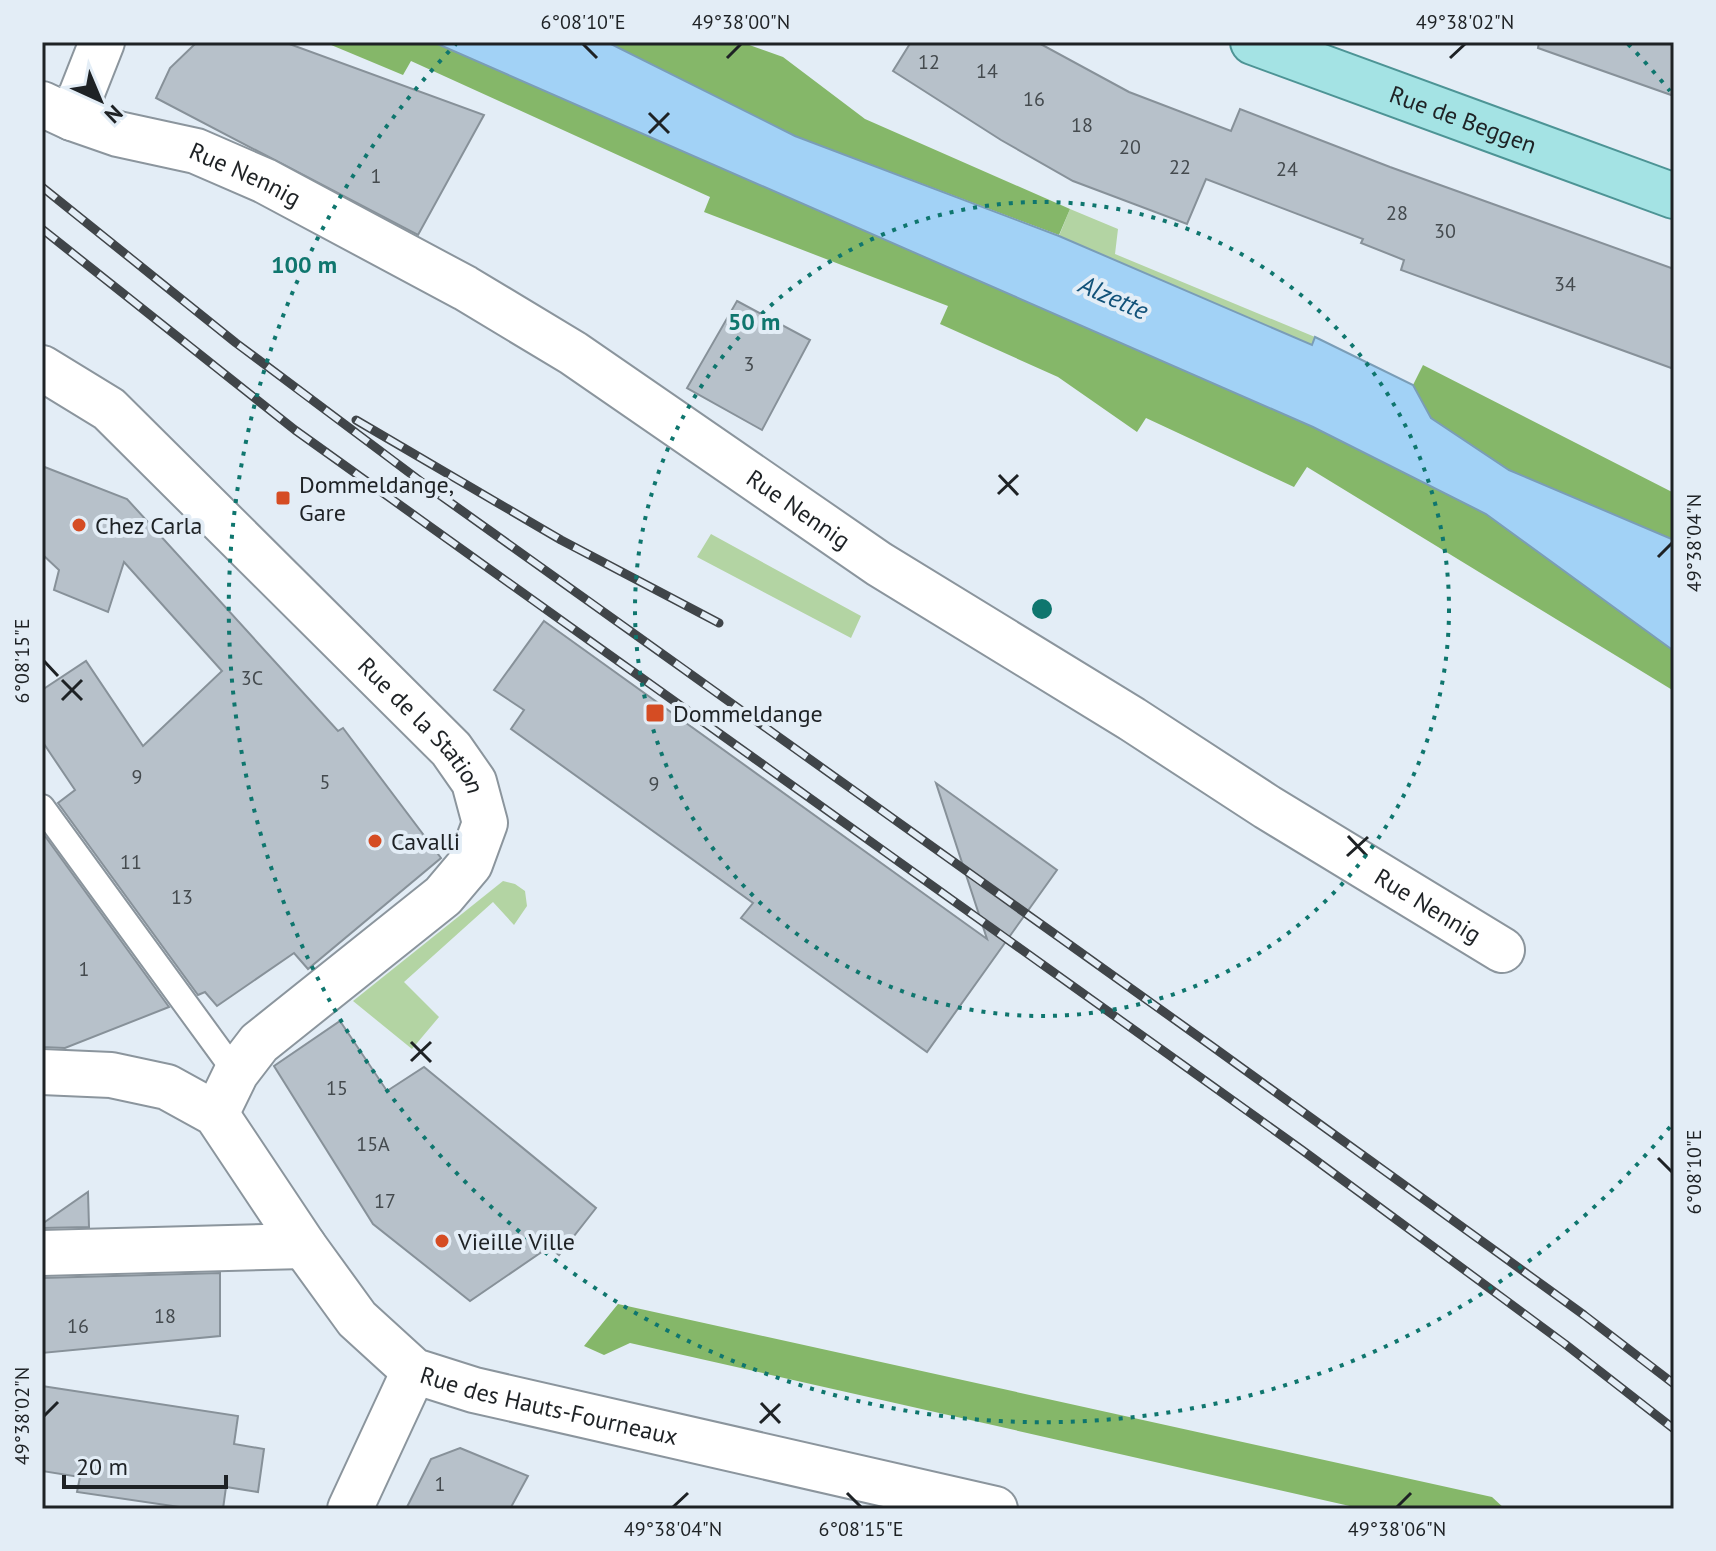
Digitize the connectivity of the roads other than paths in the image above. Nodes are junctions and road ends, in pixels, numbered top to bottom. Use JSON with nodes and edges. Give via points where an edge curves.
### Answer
{"nodes":[{"id":1,"x":1253,"y":42,"type":"edge"},
{"id":2,"x":96,"y":56,"type":"edge"},
{"id":3,"x":57,"y":111,"type":"edge"},
{"id":4,"x":1674,"y":196,"type":"edge"},
{"id":5,"x":42,"y":368,"type":"edge"},
{"id":6,"x":42,"y":807,"type":"edge"},
{"id":7,"x":1502,"y":950,"type":"dead end"},
{"id":8,"x":42,"y":1072,"type":"edge"},
{"id":9,"x":236,"y":1073,"type":"junction"},
{"id":10,"x":216,"y":1114,"type":"junction"},
{"id":11,"x":304,"y":1246,"type":"junction"},
{"id":12,"x":42,"y":1253,"type":"edge"},
{"id":13,"x":414,"y":1371,"type":"junction"},
{"id":14,"x":350,"y":1509,"type":"edge"},
{"id":15,"x":995,"y":1509,"type":"edge"}],
"edges":[{"from":1,"to":4,"type":"main road","name":"Rue de Beggen"},
{"from":2,"to":3,"type":"street"},
{"from":3,"to":7,"type":"street","name":"Rue Nennig","via":[[118,134],[196,151],[265,181],[465,288],[573,353],[879,564]]},
{"from":5,"to":9,"type":"street","name":"Rue de la Station","via":[[109,409],[451,749],[474,782],[485,823],[470,864],[443,896],[259,1043]]},
{"from":6,"to":9,"type":"lane"},
{"from":8,"to":10,"type":"street","name":"Rue des Hauts-Fourneaux","via":[[111,1075],[167,1087]]},
{"from":9,"to":10,"type":"street","name":"Rue de la Station"},
{"from":10,"to":11,"type":"street","name":"Rue des Hauts-Fourneaux"},
{"from":11,"to":12,"type":"street"},
{"from":11,"to":13,"type":"street","name":"Rue des Hauts-Fourneaux","via":[[357,1319]]},
{"from":13,"to":14,"type":"street"},
{"from":13,"to":15,"type":"street","name":"Rue des Hauts-Fourneaux","via":[[474,1390]]}]}
